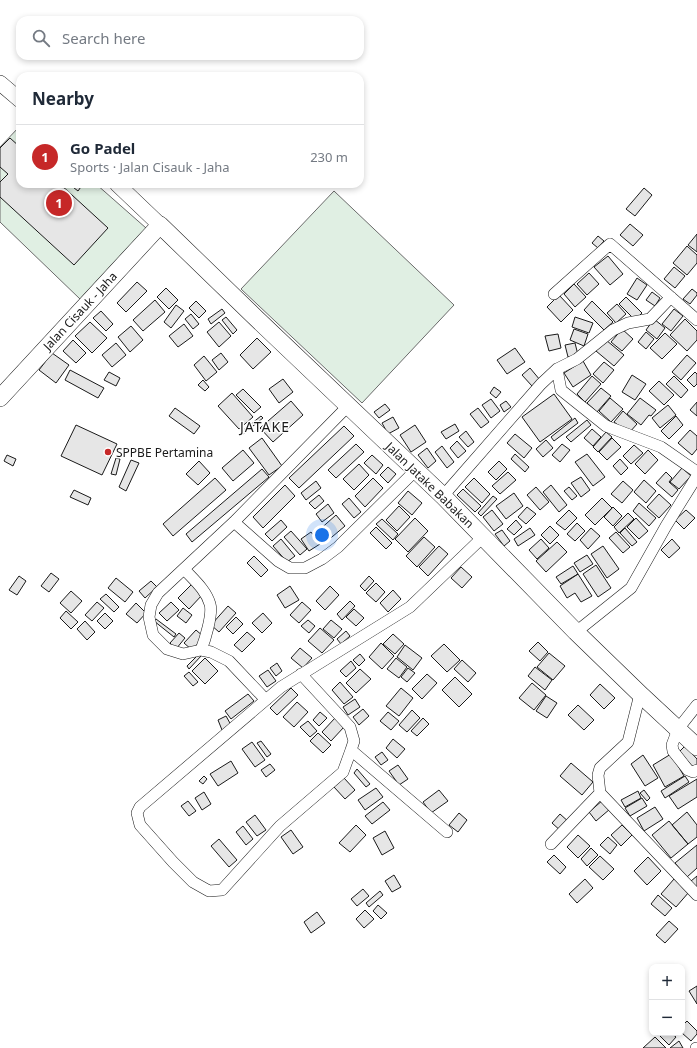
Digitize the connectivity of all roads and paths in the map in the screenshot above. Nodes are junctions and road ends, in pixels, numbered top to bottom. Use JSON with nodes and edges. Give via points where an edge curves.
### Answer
{"nodes":[{"id":1,"x":0,"y":84,"type":"edge"},
{"id":2,"x":16,"y":97,"type":"edge"},
{"id":3,"x":121,"y":188,"type":"edge"},
{"id":4,"x":160,"y":225,"type":"junction"},
{"id":5,"x":554,"y":294,"type":"dead end"},
{"id":6,"x":670,"y":297,"type":"junction"},
{"id":7,"x":697,"y":320,"type":"edge"},
{"id":8,"x":557,"y":369,"type":"junction"},
{"id":9,"x":0,"y":398,"type":"edge"},
{"id":10,"x":348,"y":406,"type":"junction"},
{"id":11,"x":415,"y":471,"type":"junction"},
{"id":12,"x":697,"y":472,"type":"edge"},
{"id":13,"x":697,"y":476,"type":"edge"},
{"id":14,"x":443,"y":496,"type":"junction"},
{"id":15,"x":234,"y":522,"type":"junction"},
{"id":16,"x":483,"y":537,"type":"junction"},
{"id":17,"x":184,"y":569,"type":"junction"},
{"id":18,"x":576,"y":632,"type":"junction"},
{"id":19,"x":201,"y":650,"type":"junction"},
{"id":20,"x":301,"y":674,"type":"junction"},
{"id":21,"x":640,"y":694,"type":"junction"},
{"id":22,"x":266,"y":700,"type":"junction"},
{"id":23,"x":697,"y":705,"type":"edge"},
{"id":24,"x":678,"y":729,"type":"junction"},
{"id":25,"x":697,"y":747,"type":"edge"},
{"id":26,"x":351,"y":750,"type":"junction"},
{"id":27,"x":697,"y":770,"type":"edge"},
{"id":28,"x":600,"y":793,"type":"junction"},
{"id":29,"x":447,"y":832,"type":"dead end"},
{"id":30,"x":552,"y":844,"type":"dead end"},
{"id":31,"x":697,"y":895,"type":"edge"}],
"edges":[{"from":1,"to":2,"type":"main road"},
{"from":3,"to":4,"type":"main road"},
{"from":4,"to":9,"type":"main road","name":"Jalan Cisauk - Jaha"},
{"from":4,"to":10,"type":"main road","name":"Jalan Jatake Babakan"},
{"from":5,"to":6,"type":"street","via":[[610,244]]},
{"from":6,"to":7,"type":"street"},
{"from":6,"to":8,"type":"street","via":[[650,319],[613,330],[577,359]]},
{"from":8,"to":12,"type":"street","via":[[561,390],[606,426],[661,447]]},
{"from":8,"to":14,"type":"street"},
{"from":10,"to":11,"type":"main road","name":"Jalan Jatake Babakan"},
{"from":10,"to":15,"type":"street"},
{"from":11,"to":14,"type":"main road","name":"Jalan Jatake Babakan"},
{"from":11,"to":15,"type":"street","via":[[338,547],[305,568],[290,568],[278,561]]},
{"from":13,"to":18,"type":"street","via":[[631,588]]},
{"from":14,"to":16,"type":"main road","name":"Jalan Jatake Babakan"},
{"from":15,"to":17,"type":"street"},
{"from":16,"to":18,"type":"main road","name":"Jalan Jatake Babakan"},
{"from":16,"to":20,"type":"street","via":[[410,606]]},
{"from":17,"to":19,"type":"street","via":[[204,591],[211,606],[207,634]]},
{"from":17,"to":19,"type":"street","via":[[158,593],[149,616],[153,635],[167,649],[183,654]]},
{"from":18,"to":21,"type":"main road","name":"Jalan Jatake Babakan"},
{"from":19,"to":22,"type":"street","via":[[229,661]]},
{"from":20,"to":22,"type":"street"},
{"from":20,"to":26,"type":"street","via":[[350,727],[354,741]]},
{"from":21,"to":24,"type":"main road","name":"Jalan Jatake Babakan"},
{"from":21,"to":28,"type":"street","via":[[628,742],[600,768]]},
{"from":22,"to":26,"type":"street","via":[[140,807],[137,813],[140,825],[193,882],[209,891],[222,890],[280,826],[343,772]]},
{"from":23,"to":24,"type":"street"},
{"from":24,"to":25,"type":"main road","name":"Jalan Jatake Babakan"},
{"from":24,"to":27,"type":"street","via":[[672,745],[673,751],[688,770]]},
{"from":26,"to":29,"type":"street"},
{"from":28,"to":30,"type":"street"},
{"from":28,"to":31,"type":"street"}]}
